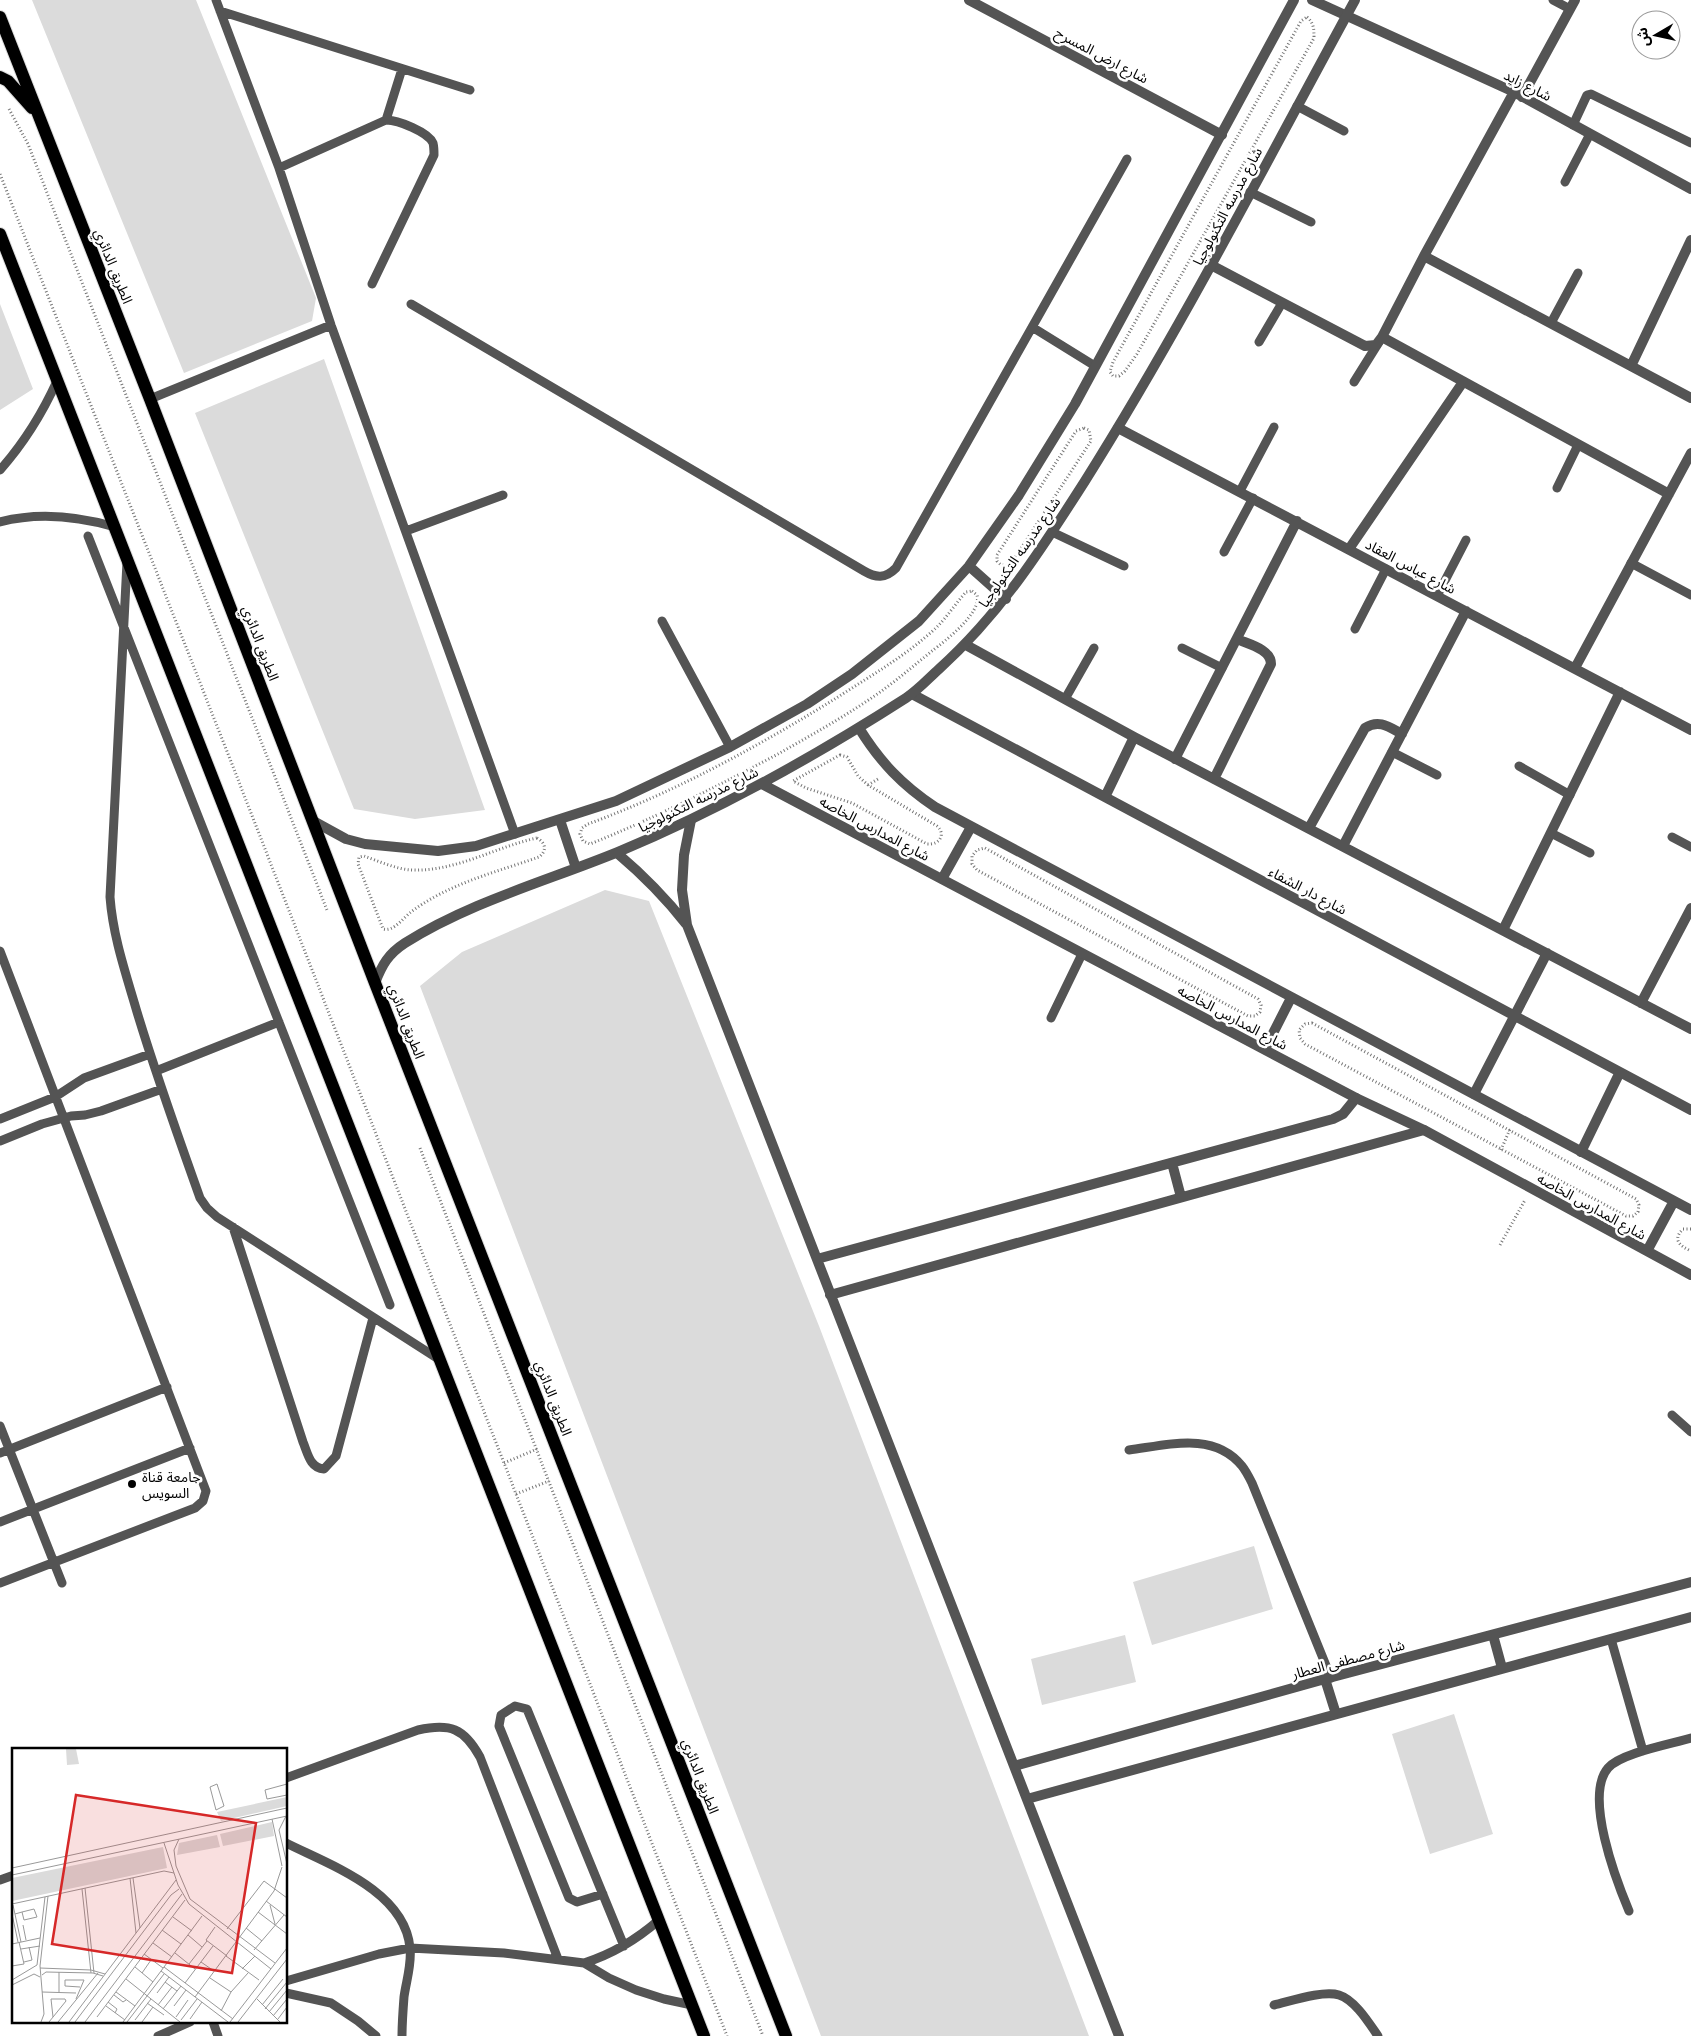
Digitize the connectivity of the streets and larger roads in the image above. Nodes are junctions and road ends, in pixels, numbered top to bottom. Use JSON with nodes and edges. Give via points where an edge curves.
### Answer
{"nodes":[{"id":1,"x":969,"y":0,"type":"edge"},
{"id":2,"x":1294,"y":0,"type":"edge"},
{"id":3,"x":1312,"y":0,"type":"edge"},
{"id":4,"x":1355,"y":0,"type":"edge"},
{"id":5,"x":1572,"y":4,"type":"edge"},
{"id":6,"x":1346,"y":16,"type":"junction"},
{"id":7,"x":0,"y":17,"type":"edge"},
{"id":8,"x":0,"y":77,"type":"edge"},
{"id":9,"x":1518,"y":94,"type":"junction"},
{"id":10,"x":38,"y":115,"type":"junction"},
{"id":11,"x":1222,"y":135,"type":"junction"},
{"id":12,"x":1691,"y":189,"type":"edge"},
{"id":13,"x":0,"y":234,"type":"edge"},
{"id":14,"x":1691,"y":240,"type":"edge"},
{"id":15,"x":1424,"y":256,"type":"junction"},
{"id":16,"x":1211,"y":265,"type":"junction"},
{"id":17,"x":1381,"y":339,"type":"junction"},
{"id":18,"x":1631,"y":366,"type":"junction"},
{"id":19,"x":1463,"y":382,"type":"junction"},
{"id":20,"x":1691,"y":398,"type":"edge"},
{"id":21,"x":1118,"y":428,"type":"junction"},
{"id":22,"x":1691,"y":453,"type":"edge"},
{"id":23,"x":1669,"y":494,"type":"junction"},
{"id":24,"x":1297,"y":522,"type":"junction"},
{"id":25,"x":1349,"y":549,"type":"junction"},
{"id":26,"x":969,"y":566,"type":"junction"},
{"id":27,"x":1006,"y":599,"type":"junction"},
{"id":28,"x":1466,"y":611,"type":"junction"},
{"id":29,"x":1237,"y":638,"type":"junction"},
{"id":30,"x":966,"y":645,"type":"junction"},
{"id":31,"x":1574,"y":668,"type":"junction"},
{"id":32,"x":1620,"y":692,"type":"junction"},
{"id":33,"x":912,"y":694,"type":"junction"},
{"id":34,"x":860,"y":728,"type":"junction"},
{"id":35,"x":1691,"y":730,"type":"edge"},
{"id":36,"x":1402,"y":734,"type":"junction"},
{"id":37,"x":1134,"y":737,"type":"junction"},
{"id":38,"x":1175,"y":759,"type":"junction"},
{"id":39,"x":1214,"y":779,"type":"junction"},
{"id":40,"x":762,"y":784,"type":"junction"},
{"id":41,"x":1105,"y":797,"type":"junction"},
{"id":42,"x":560,"y":820,"type":"junction"},
{"id":43,"x":691,"y":820,"type":"junction"},
{"id":44,"x":315,"y":822,"type":"junction"},
{"id":45,"x":971,"y":827,"type":"junction"},
{"id":46,"x":1309,"y":828,"type":"junction"},
{"id":47,"x":1343,"y":846,"type":"junction"},
{"id":48,"x":617,"y":853,"type":"junction"},
{"id":49,"x":576,"y":868,"type":"junction"},
{"id":50,"x":942,"y":879,"type":"junction"},
{"id":51,"x":1690,"y":912,"type":"edge"},
{"id":52,"x":687,"y":925,"type":"junction"},
{"id":53,"x":1503,"y":930,"type":"junction"},
{"id":54,"x":1547,"y":953,"type":"junction"},
{"id":55,"x":376,"y":983,"type":"junction"},
{"id":56,"x":1291,"y":998,"type":"junction"},
{"id":57,"x":1641,"y":1003,"type":"junction"},
{"id":58,"x":1514,"y":1016,"type":"junction"},
{"id":59,"x":1691,"y":1029,"type":"edge"},
{"id":60,"x":1264,"y":1049,"type":"junction"},
{"id":61,"x":1620,"y":1072,"type":"junction"},
{"id":62,"x":1474,"y":1094,"type":"junction"},
{"id":63,"x":1356,"y":1098,"type":"junction"},
{"id":64,"x":1691,"y":1110,"type":"edge"},
{"id":65,"x":1424,"y":1130,"type":"junction"},
{"id":66,"x":1581,"y":1152,"type":"junction"},
{"id":67,"x":1172,"y":1163,"type":"junction"},
{"id":68,"x":1181,"y":1197,"type":"junction"},
{"id":69,"x":1674,"y":1201,"type":"junction"},
{"id":70,"x":1691,"y":1210,"type":"edge"},
{"id":71,"x":1646,"y":1251,"type":"junction"},
{"id":72,"x":817,"y":1259,"type":"junction"},
{"id":73,"x":1691,"y":1275,"type":"edge"},
{"id":74,"x":830,"y":1295,"type":"junction"},
{"id":75,"x":1691,"y":1582,"type":"edge"},
{"id":76,"x":1691,"y":1617,"type":"edge"},
{"id":77,"x":1493,"y":1636,"type":"junction"},
{"id":78,"x":1502,"y":1668,"type":"junction"},
{"id":79,"x":1328,"y":1679,"type":"junction"},
{"id":80,"x":1336,"y":1714,"type":"junction"},
{"id":81,"x":1014,"y":1766,"type":"junction"},
{"id":82,"x":1027,"y":1799,"type":"junction"},
{"id":83,"x":704,"y":2036,"type":"edge"},
{"id":84,"x":786,"y":2036,"type":"edge"},
{"id":85,"x":1119,"y":2036,"type":"edge"}],
"edges":[{"from":1,"to":11,"type":"street","name":"شارع ارض المسرح"},
{"from":2,"to":11,"type":"street"},
{"from":3,"to":6,"type":"street","name":"شارع زايد"},
{"from":4,"to":6,"type":"street","name":"شارع مدرسه التكنولوجيا"},
{"from":5,"to":9,"type":"street"},
{"from":6,"to":9,"type":"street","name":"شارع زايد"},
{"from":6,"to":16,"type":"street","name":"شارع مدرسه التكنولوجيا"},
{"from":7,"to":10,"type":"main road","name":"الطريق الدائري"},
{"from":8,"to":10,"type":"main road","via":[[8,81]]},
{"from":9,"to":12,"type":"street","name":"شارع زايد"},
{"from":9,"to":15,"type":"street"},
{"from":10,"to":44,"type":"main road","name":"الطريق الدائري"},
{"from":11,"to":26,"type":"street","via":[[1075,404],[1019,495]]},
{"from":13,"to":83,"type":"main road"},
{"from":14,"to":18,"type":"street"},
{"from":15,"to":17,"type":"street"},
{"from":15,"to":18,"type":"street"},
{"from":16,"to":17,"type":"street","via":[[1365,346]]},
{"from":16,"to":21,"type":"street","name":"شارع مدرسه التكنولوجيا"},
{"from":17,"to":19,"type":"street"},
{"from":18,"to":20,"type":"street"},
{"from":19,"to":23,"type":"street"},
{"from":19,"to":25,"type":"street"},
{"from":21,"to":24,"type":"street","name":"شارع عباس العقاد"},
{"from":21,"to":27,"type":"street","name":"شارع مدرسه التكنولوجيا"},
{"from":22,"to":23,"type":"street"},
{"from":23,"to":31,"type":"street"},
{"from":24,"to":25,"type":"street","name":"شارع عباس العقاد"},
{"from":24,"to":29,"type":"street"},
{"from":25,"to":28,"type":"street","name":"شارع عباس العقاد"},
{"from":26,"to":27,"type":"street"},
{"from":26,"to":42,"type":"street","via":[[919,621],[852,674],[807,704],[730,747],[616,801]]},
{"from":27,"to":30,"type":"street","name":"شارع مدرسه التكنولوجيا"},
{"from":28,"to":31,"type":"street","name":"شارع عباس العقاد"},
{"from":28,"to":36,"type":"street"},
{"from":29,"to":38,"type":"street"},
{"from":29,"to":39,"type":"street","via":[[1266,652],[1271,664]]},
{"from":30,"to":33,"type":"street","name":"شارع مدرسه التكنولوجيا"},
{"from":30,"to":37,"type":"street"},
{"from":31,"to":32,"type":"street","name":"شارع عباس العقاد"},
{"from":32,"to":35,"type":"street","name":"شارع عباس العقاد"},
{"from":32,"to":53,"type":"street"},
{"from":33,"to":34,"type":"street","name":"شارع مدرسه التكنولوجيا"},
{"from":33,"to":41,"type":"street","name":"شارع دار الشفاء"},
{"from":34,"to":40,"type":"street","name":"شارع مدرسه التكنولوجيا"},
{"from":34,"to":45,"type":"street","via":[[871,747],[902,783]]},
{"from":36,"to":46,"type":"street","via":[[1382,723],[1365,728]]},
{"from":36,"to":47,"type":"street"},
{"from":37,"to":38,"type":"street"},
{"from":37,"to":41,"type":"street"},
{"from":38,"to":39,"type":"street"},
{"from":39,"to":46,"type":"street"},
{"from":40,"to":43,"type":"street","name":"شارع مدرسه التكنولوجيا"},
{"from":40,"to":50,"type":"street","name":"شارع المدارس الخاصه"},
{"from":41,"to":58,"type":"street","name":"شارع دار الشفاء"},
{"from":42,"to":44,"type":"street","via":[[476,846],[438,851],[365,844],[346,839]]},
{"from":42,"to":49,"type":"street"},
{"from":43,"to":48,"type":"street","name":"شارع مدرسه التكنولوجيا"},
{"from":43,"to":52,"type":"street","via":[[682,890]]},
{"from":44,"to":55,"type":"main road","name":"الطريق الدائري"},
{"from":45,"to":50,"type":"street"},
{"from":45,"to":56,"type":"street"},
{"from":46,"to":47,"type":"street"},
{"from":47,"to":53,"type":"street"},
{"from":48,"to":49,"type":"street","name":"شارع مدرسه التكنولوجيا"},
{"from":48,"to":52,"type":"street","via":[[666,898]]},
{"from":49,"to":55,"type":"street","name":"شارع مدرسه التكنولوجيا","via":[[482,905],[402,944],[384,961]]},
{"from":50,"to":60,"type":"street","name":"شارع المدارس الخاصه"},
{"from":51,"to":57,"type":"street"},
{"from":52,"to":72,"type":"street"},
{"from":53,"to":54,"type":"street"},
{"from":54,"to":57,"type":"street"},
{"from":54,"to":58,"type":"street"},
{"from":55,"to":84,"type":"main road","name":"الطريق الدائري"},
{"from":56,"to":60,"type":"street"},
{"from":56,"to":62,"type":"street"},
{"from":57,"to":59,"type":"street"},
{"from":58,"to":61,"type":"street","name":"شارع دار الشفاء"},
{"from":58,"to":62,"type":"street"},
{"from":60,"to":63,"type":"street","name":"شارع المدارس الخاصه"},
{"from":61,"to":64,"type":"street","name":"شارع دار الشفاء"},
{"from":61,"to":66,"type":"street"},
{"from":62,"to":66,"type":"street"},
{"from":63,"to":65,"type":"street","name":"شارع المدارس الخاصه"},
{"from":63,"to":67,"type":"street","via":[[1343,1114],[1333,1119]]},
{"from":65,"to":68,"type":"street"},
{"from":65,"to":71,"type":"street","name":"شارع المدارس الخاصه"},
{"from":66,"to":69,"type":"street"},
{"from":67,"to":68,"type":"street"},
{"from":67,"to":72,"type":"street"},
{"from":68,"to":74,"type":"street"},
{"from":69,"to":70,"type":"street"},
{"from":69,"to":71,"type":"street"},
{"from":71,"to":73,"type":"street","name":"شارع المدارس الخاصه"},
{"from":72,"to":74,"type":"street"},
{"from":74,"to":81,"type":"street"},
{"from":75,"to":77,"type":"street","name":"شارع مصطفى العطار"},
{"from":76,"to":78,"type":"street"},
{"from":77,"to":78,"type":"street"},
{"from":77,"to":79,"type":"street","name":"شارع مصطفى العطار"},
{"from":78,"to":80,"type":"street"},
{"from":79,"to":80,"type":"street"},
{"from":79,"to":81,"type":"street","name":"شارع مصطفى العطار"},
{"from":80,"to":82,"type":"street"},
{"from":81,"to":82,"type":"street"},
{"from":82,"to":85,"type":"street"}]}
